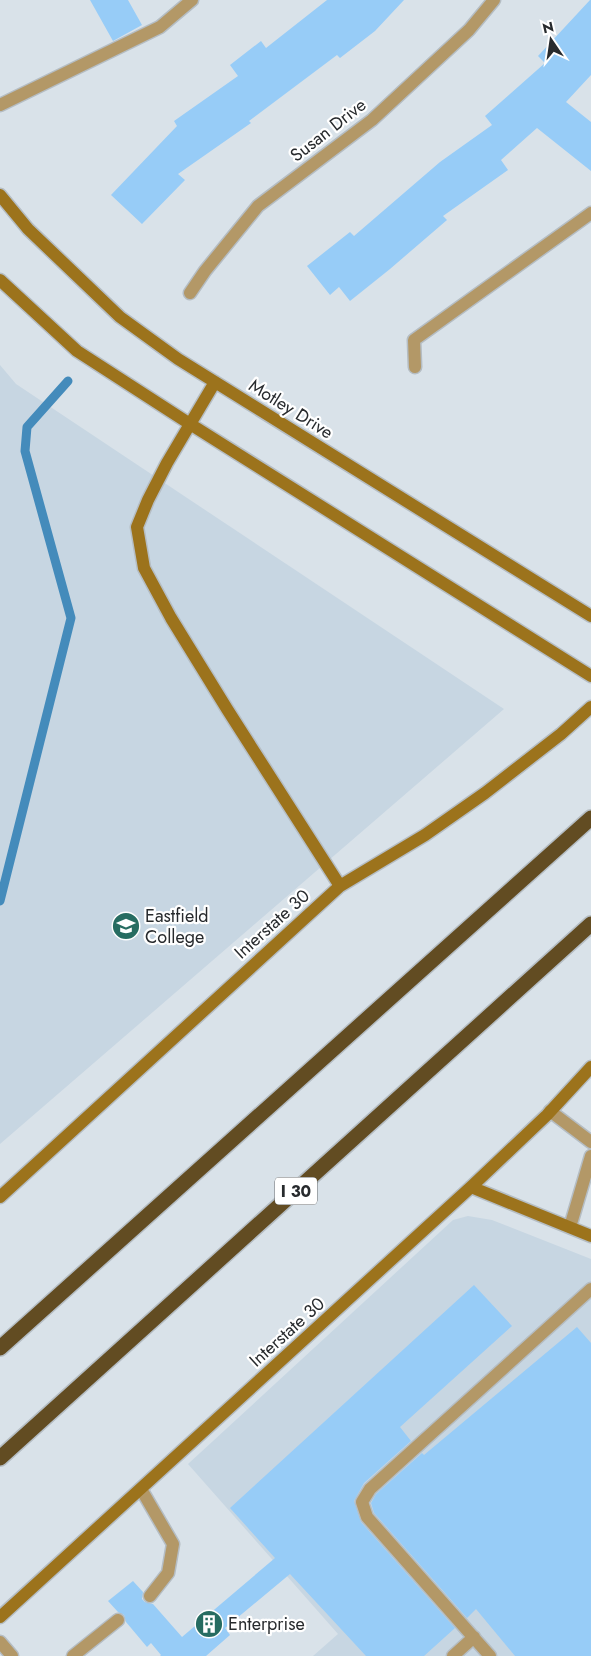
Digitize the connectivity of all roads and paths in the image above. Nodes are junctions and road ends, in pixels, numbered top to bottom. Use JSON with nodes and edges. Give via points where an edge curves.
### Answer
{"nodes":[{"id":1,"x":192,"y":0,"type":"edge"},
{"id":2,"x":494,"y":0,"type":"edge"},
{"id":3,"x":0,"y":105,"type":"edge"},
{"id":4,"x":0,"y":195,"type":"edge"},
{"id":5,"x":591,"y":213,"type":"edge"},
{"id":6,"x":0,"y":280,"type":"edge"},
{"id":7,"x":190,"y":293,"type":"dead end"},
{"id":8,"x":415,"y":368,"type":"dead end"},
{"id":9,"x":215,"y":382,"type":"junction"},
{"id":10,"x":190,"y":424,"type":"junction"},
{"id":11,"x":587,"y":614,"type":"edge"},
{"id":12,"x":591,"y":676,"type":"edge"},
{"id":13,"x":591,"y":708,"type":"edge"},
{"id":14,"x":591,"y":818,"type":"edge"},
{"id":15,"x":340,"y":886,"type":"junction"},
{"id":16,"x":591,"y":924,"type":"edge"},
{"id":17,"x":591,"y":1067,"type":"edge"},
{"id":18,"x":550,"y":1111,"type":"junction"},
{"id":19,"x":591,"y":1142,"type":"edge"},
{"id":20,"x":591,"y":1156,"type":"edge"},
{"id":21,"x":471,"y":1187,"type":"junction"},
{"id":22,"x":0,"y":1197,"type":"edge"},
{"id":23,"x":570,"y":1227,"type":"junction"},
{"id":24,"x":591,"y":1236,"type":"edge"},
{"id":25,"x":591,"y":1289,"type":"edge"},
{"id":26,"x":0,"y":1348,"type":"edge"},
{"id":27,"x":0,"y":1458,"type":"edge"},
{"id":28,"x":141,"y":1489,"type":"junction"},
{"id":29,"x":150,"y":1596,"type":"dead end"},
{"id":30,"x":0,"y":1617,"type":"edge"},
{"id":31,"x":118,"y":1620,"type":"dead end"},
{"id":32,"x":474,"y":1637,"type":"junction"},
{"id":33,"x":0,"y":1642,"type":"edge"},
{"id":34,"x":12,"y":1656,"type":"edge"},
{"id":35,"x":73,"y":1656,"type":"edge"},
{"id":36,"x":453,"y":1656,"type":"edge"},
{"id":37,"x":490,"y":1656,"type":"edge"}],
"edges":[{"from":1,"to":3,"type":"street","via":[[160,27]]},
{"from":2,"to":7,"type":"street","name":"Susan Drive","via":[[470,30],[372,120],[258,206]]},
{"from":4,"to":9,"type":"main road","name":"Motley Drive","via":[[28,229],[120,317]]},
{"from":5,"to":8,"type":"street","via":[[414,340]]},
{"from":6,"to":10,"type":"main road","via":[[76,351]]},
{"from":9,"to":10,"type":"main road"},
{"from":9,"to":11,"type":"main road","name":"Motley Drive"},
{"from":10,"to":12,"type":"main road"},
{"from":10,"to":15,"type":"main road","via":[[137,527],[144,568],[222,701]]},
{"from":13,"to":15,"type":"main road","name":"Interstate 30","via":[[485,794]]},
{"from":14,"to":26,"type":"highway"},
{"from":15,"to":22,"type":"main road","name":"Interstate 30"},
{"from":16,"to":27,"type":"highway","number":"I 30"},
{"from":17,"to":18,"type":"main road","name":"Interstate 30"},
{"from":18,"to":19,"type":"street"},
{"from":18,"to":21,"type":"main road","name":"Interstate 30"},
{"from":20,"to":23,"type":"street"},
{"from":21,"to":23,"type":"main road"},
{"from":21,"to":28,"type":"main road","name":"Interstate 30"},
{"from":23,"to":24,"type":"main road"},
{"from":25,"to":32,"type":"street","via":[[370,1490],[362,1502],[367,1517]]},
{"from":28,"to":29,"type":"street","via":[[173,1544],[168,1572]]},
{"from":28,"to":30,"type":"main road","name":"Interstate 30"},
{"from":31,"to":35,"type":"street"},
{"from":32,"to":36,"type":"street"},
{"from":32,"to":37,"type":"street"},
{"from":33,"to":34,"type":"street"}]}
